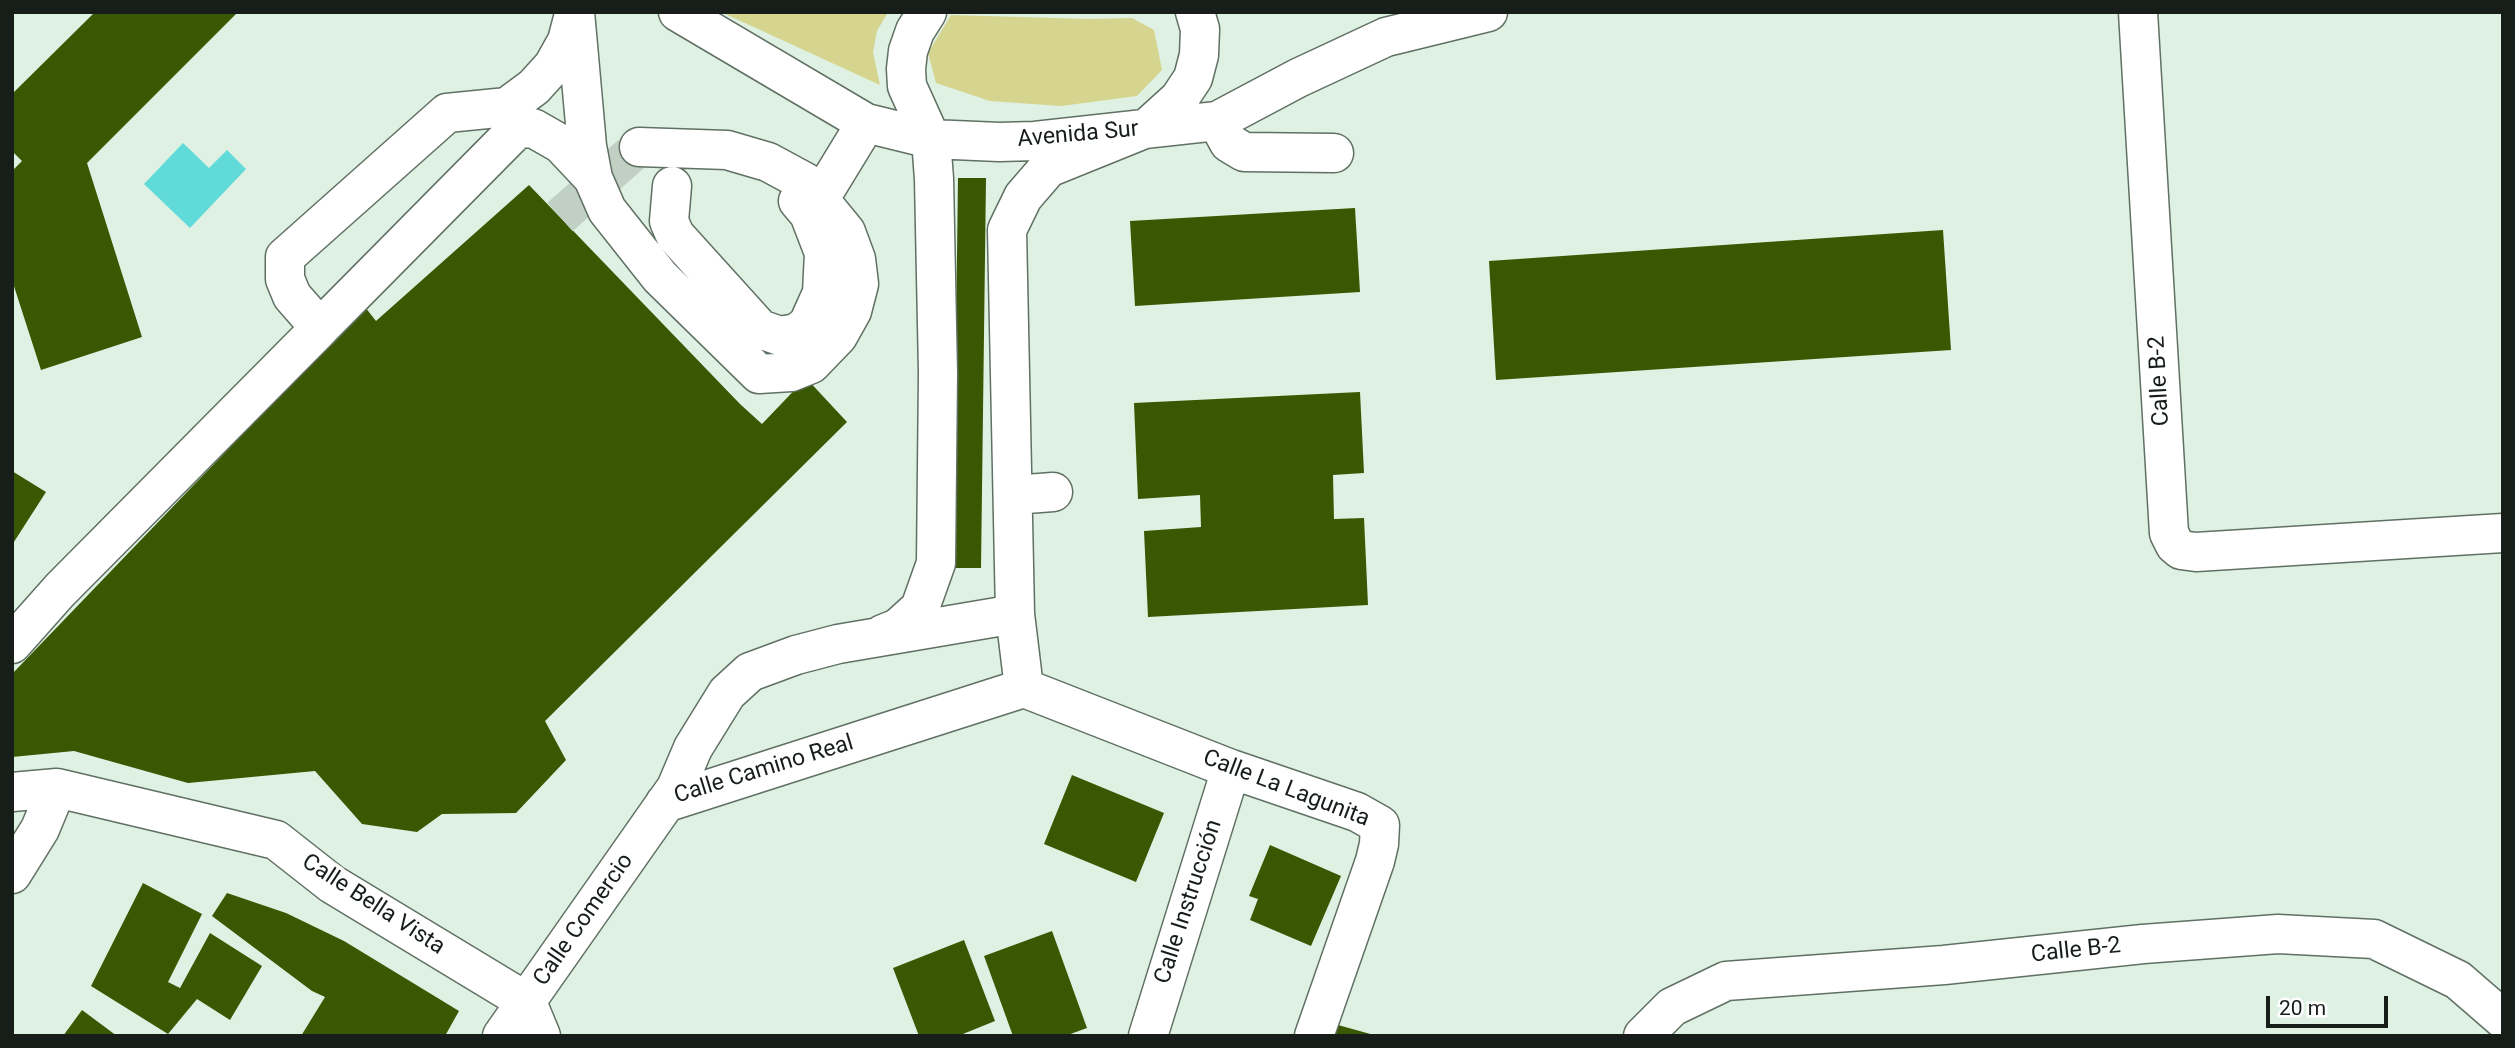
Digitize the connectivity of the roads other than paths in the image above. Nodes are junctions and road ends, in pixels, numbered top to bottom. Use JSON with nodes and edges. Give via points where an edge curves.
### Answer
{"nodes":[{"id":1,"x":575,"y":12,"type":"edge"},
{"id":2,"x":678,"y":12,"type":"edge"},
{"id":3,"x":927,"y":12,"type":"edge"},
{"id":4,"x":1195,"y":12,"type":"edge"},
{"id":5,"x":1488,"y":12,"type":"edge"},
{"id":6,"x":2138,"y":12,"type":"edge"},
{"id":7,"x":447,"y":113,"type":"junction"},
{"id":8,"x":1217,"y":121,"type":"junction"},
{"id":9,"x":866,"y":123,"type":"junction"},
{"id":10,"x":1147,"y":128,"type":"junction"},
{"id":11,"x":931,"y":139,"type":"junction"},
{"id":12,"x":1334,"y":153,"type":"dead end"},
{"id":13,"x":489,"y":156,"type":"junction"},
{"id":14,"x":653,"y":165,"type":"junction"},
{"id":15,"x":593,"y":178,"type":"junction"},
{"id":16,"x":819,"y":200,"type":"junction"},
{"id":17,"x":674,"y":235,"type":"junction"},
{"id":18,"x":633,"y":242,"type":"junction"},
{"id":19,"x":320,"y":328,"type":"junction"},
{"id":20,"x":1053,"y":492,"type":"dead end"},
{"id":21,"x":1013,"y":495,"type":"junction"},
{"id":22,"x":2503,"y":533,"type":"edge"},
{"id":23,"x":1015,"y":614,"type":"junction"},
{"id":24,"x":878,"y":637,"type":"junction"},
{"id":25,"x":12,"y":643,"type":"edge"},
{"id":26,"x":1024,"y":688,"type":"junction"},
{"id":27,"x":1231,"y":769,"type":"junction"},
{"id":28,"x":57,"y":788,"type":"junction"},
{"id":29,"x":12,"y":792,"type":"edge"},
{"id":30,"x":665,"y":803,"type":"junction"},
{"id":31,"x":12,"y":874,"type":"edge"},
{"id":32,"x":534,"y":1019,"type":"edge"},
{"id":33,"x":2503,"y":1019,"type":"edge"},
{"id":34,"x":1139,"y":1032,"type":"edge"},
{"id":35,"x":502,"y":1036,"type":"edge"},
{"id":36,"x":1314,"y":1036,"type":"edge"},
{"id":37,"x":1643,"y":1036,"type":"edge"}],
"edges":[{"from":1,"to":7,"type":"street","via":[[567,41],[534,87],[507,107]]},
{"from":1,"to":15,"type":"street"},
{"from":2,"to":9,"type":"street","name":"Avenida Sur"},
{"from":3,"to":11,"type":"street","via":[[915,31],[906,69],[907,86]]},
{"from":4,"to":10,"type":"street","via":[[1200,29],[1193,78],[1179,99]]},
{"from":5,"to":8,"type":"street","name":"Avenida Sur","via":[[1386,37]]},
{"from":6,"to":22,"type":"street","name":"Calle B-2","via":[[2169,533],[2175,545],[2196,552]]},
{"from":7,"to":13,"type":"street"},
{"from":7,"to":19,"type":"street","via":[[285,257],[285,279],[292,296]]},
{"from":8,"to":10,"type":"street","name":"Avenida Sur"},
{"from":8,"to":12,"type":"street","via":[[1229,143],[1244,152]]},
{"from":9,"to":11,"type":"street","name":"Avenida Sur"},
{"from":9,"to":16,"type":"street"},
{"from":10,"to":11,"type":"street","name":"Avenida Sur","via":[[1035,141]]},
{"from":10,"to":21,"type":"street","via":[[1048,168],[1023,197],[1007,230]]},
{"from":11,"to":24,"type":"street","name":"Calle Camino Real","via":[[938,373],[936,563],[920,608],[898,628]]},
{"from":13,"to":15,"type":"street","via":[[517,129],[533,128],[561,144]]},
{"from":13,"to":19,"type":"street"},
{"from":14,"to":16,"type":"street","via":[[727,150],[768,162],[805,182]]},
{"from":14,"to":17,"type":"street"},
{"from":14,"to":17,"type":"street","via":[[743,168],[793,195],[809,214],[824,253],[822,293],[808,324],[780,336],[760,330]]},
{"from":15,"to":18,"type":"street","via":[[607,210]]},
{"from":16,"to":18,"type":"street","via":[[846,232],[859,284],[852,311],[838,336],[811,364],[791,372],[759,374],[660,277]]},
{"from":17,"to":18,"type":"street"},
{"from":19,"to":25,"type":"street"},
{"from":20,"to":21,"type":"street"},
{"from":21,"to":23,"type":"street"},
{"from":23,"to":24,"type":"street","name":"Calle Camino Real"},
{"from":23,"to":26,"type":"street"},
{"from":24,"to":30,"type":"street","name":"Calle Camino Real","via":[[796,655],[750,672],[727,693]]},
{"from":26,"to":27,"type":"street","name":"Calle La Lagunita"},
{"from":26,"to":30,"type":"street","name":"Calle Camino Real"},
{"from":27,"to":34,"type":"street","name":"Calle Instrucción"},
{"from":27,"to":36,"type":"street","name":"Calle La Lagunita","via":[[1357,811],[1380,825],[1375,861]]},
{"from":28,"to":29,"type":"street","name":"Calle Bella Vista"},
{"from":28,"to":31,"type":"street","via":[[40,829]]},
{"from":28,"to":32,"type":"street","name":"Calle Bella Vista","via":[[276,840],[332,884]]},
{"from":30,"to":32,"type":"street","name":"Calle Comercio"},
{"from":32,"to":35,"type":"street","name":"Calle Comercio"},
{"from":33,"to":37,"type":"street","name":"Calle B-2","via":[[2458,980],[2374,939],[2278,934],[1726,981],[1672,1007]]}]}
